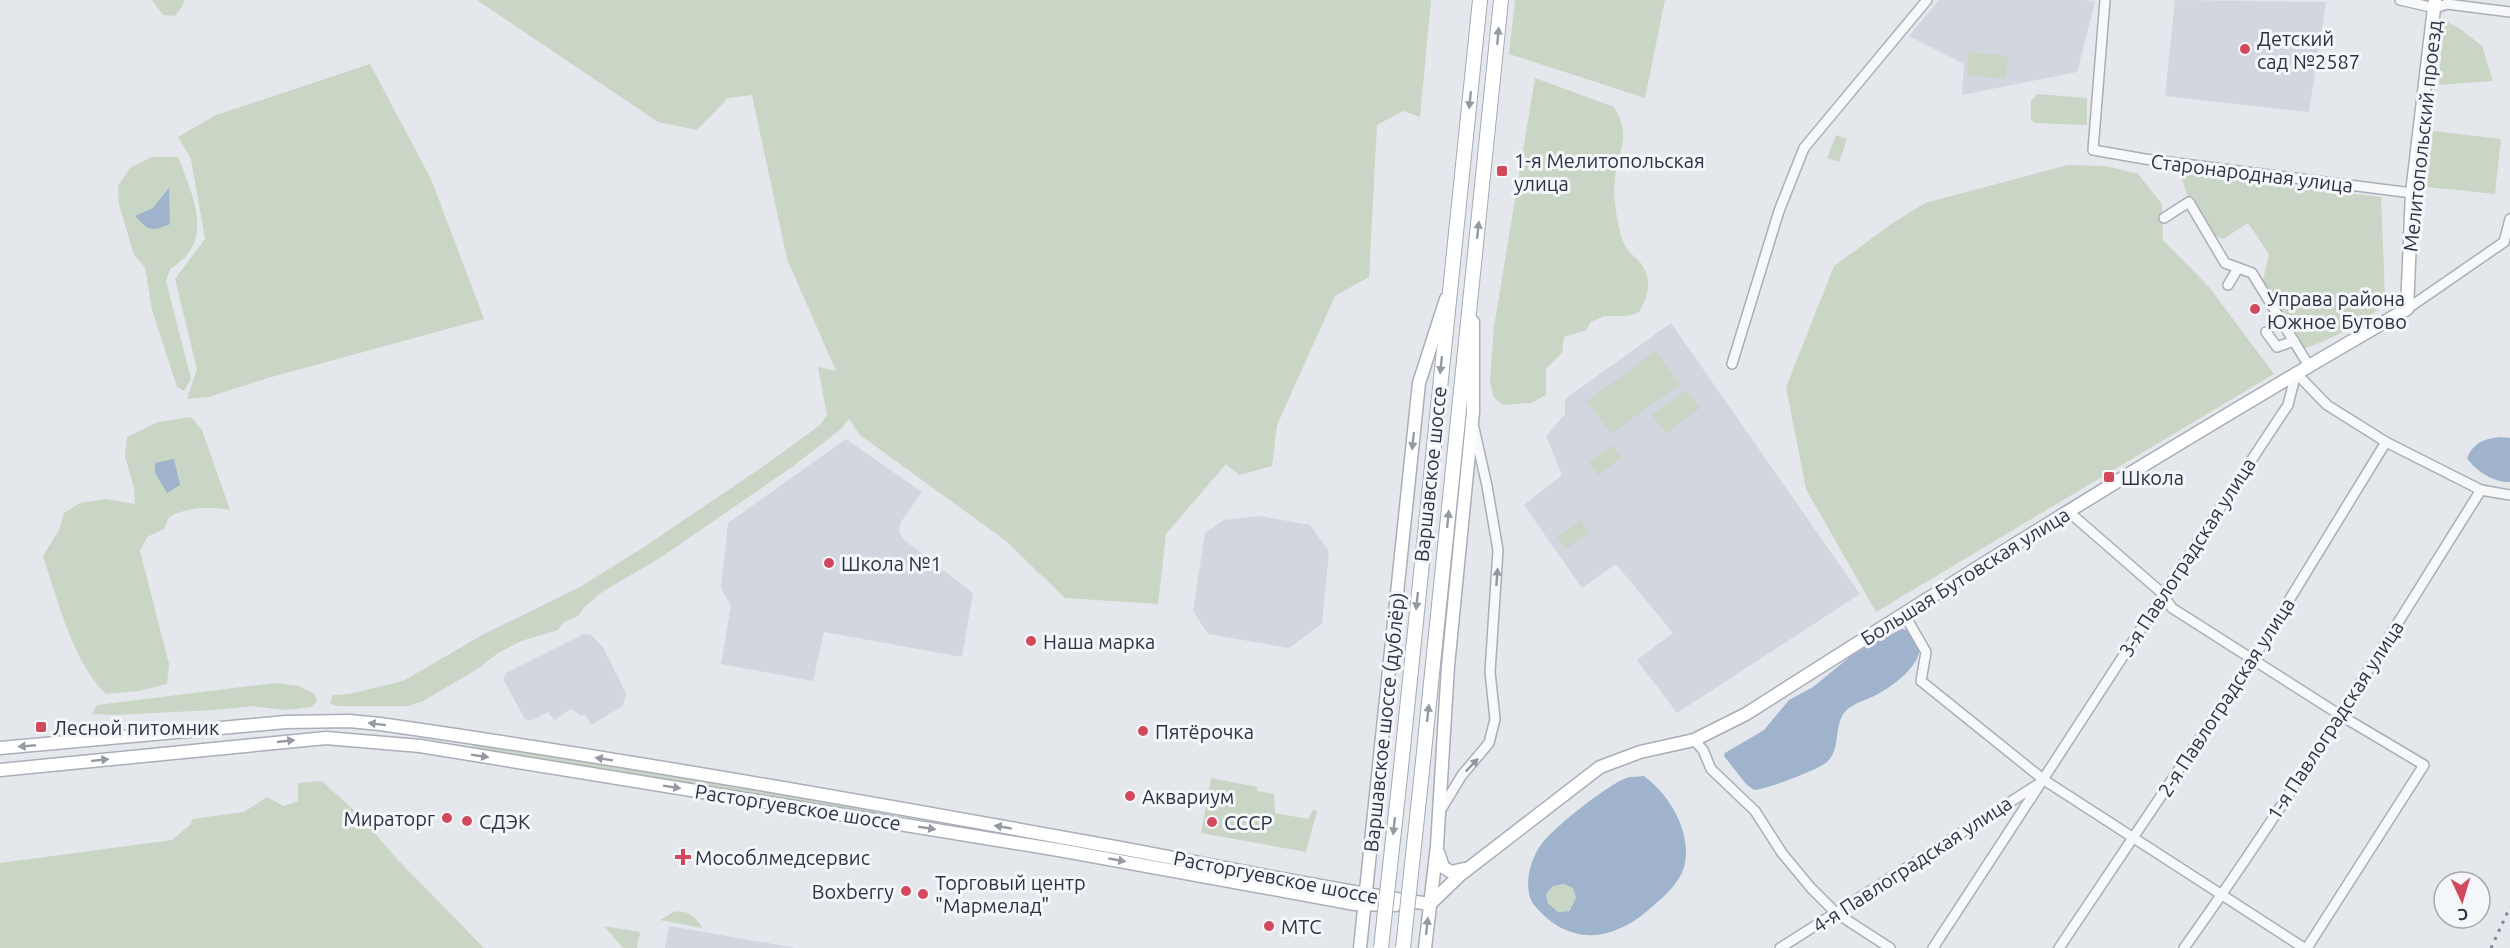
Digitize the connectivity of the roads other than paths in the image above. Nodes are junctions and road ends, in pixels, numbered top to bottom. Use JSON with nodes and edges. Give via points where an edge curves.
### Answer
{"nodes":[{"id":1,"x":1480,"y":0,"type":"edge"},
{"id":2,"x":1501,"y":0,"type":"edge"},
{"id":3,"x":1927,"y":0,"type":"edge"},
{"id":4,"x":2105,"y":0,"type":"edge"},
{"id":5,"x":2400,"y":0,"type":"edge"},
{"id":6,"x":2435,"y":4,"type":"edge"},
{"id":7,"x":2510,"y":12,"type":"edge"},
{"id":8,"x":2412,"y":193,"type":"junction"},
{"id":9,"x":2164,"y":218,"type":"dead end"},
{"id":10,"x":2510,"y":219,"type":"edge"},
{"id":11,"x":2507,"y":242,"type":"edge"},
{"id":12,"x":2238,"y":268,"type":"junction"},
{"id":13,"x":2228,"y":285,"type":"dead end"},
{"id":14,"x":1450,"y":286,"type":"junction"},
{"id":15,"x":1472,"y":288,"type":"junction"},
{"id":16,"x":2407,"y":309,"type":"junction"},
{"id":17,"x":2266,"y":332,"type":"dead end"},
{"id":18,"x":2294,"y":341,"type":"junction"},
{"id":19,"x":1732,"y":364,"type":"dead end"},
{"id":20,"x":2309,"y":366,"type":"junction"},
{"id":21,"x":2296,"y":373,"type":"junction"},
{"id":22,"x":1473,"y":412,"type":"junction"},
{"id":23,"x":2386,"y":442,"type":"junction"},
{"id":24,"x":2481,"y":490,"type":"junction"},
{"id":25,"x":2510,"y":495,"type":"edge"},
{"id":26,"x":2069,"y":512,"type":"junction"},
{"id":27,"x":2162,"y":593,"type":"junction"},
{"id":28,"x":1904,"y":614,"type":"junction"},
{"id":29,"x":2253,"y":658,"type":"junction"},
{"id":30,"x":2340,"y":715,"type":"junction"},
{"id":31,"x":1694,"y":740,"type":"junction"},
{"id":32,"x":0,"y":748,"type":"edge"},
{"id":33,"x":0,"y":770,"type":"edge"},
{"id":34,"x":2044,"y":780,"type":"junction"},
{"id":35,"x":1439,"y":813,"type":"junction"},
{"id":36,"x":2135,"y":838,"type":"junction"},
{"id":37,"x":1437,"y":846,"type":"junction"},
{"id":38,"x":1468,"y":868,"type":"junction"},
{"id":39,"x":2223,"y":894,"type":"junction"},
{"id":40,"x":1365,"y":900,"type":"junction"},
{"id":41,"x":1430,"y":904,"type":"junction"},
{"id":42,"x":1836,"y":913,"type":"junction"},
{"id":43,"x":1360,"y":948,"type":"edge"},
{"id":44,"x":1381,"y":948,"type":"edge"},
{"id":45,"x":1403,"y":948,"type":"edge"},
{"id":46,"x":1425,"y":948,"type":"edge"},
{"id":47,"x":1780,"y":948,"type":"edge"},
{"id":48,"x":1890,"y":948,"type":"edge"},
{"id":49,"x":1933,"y":948,"type":"edge"},
{"id":50,"x":2059,"y":948,"type":"edge"},
{"id":51,"x":2184,"y":948,"type":"edge"},
{"id":52,"x":2306,"y":948,"type":"edge"}],
"edges":[{"from":1,"to":14,"type":"main road","name":"Варшавское шоссе","one_way":true},
{"from":15,"to":2,"type":"main road","name":"Варшавское шоссе","one_way":true},
{"from":3,"to":19,"type":"street","via":[[1804,148],[1779,211]]},
{"from":4,"to":8,"type":"street","name":"Старонародная улица","via":[[2093,150]]},
{"from":5,"to":6,"type":"street"},
{"from":6,"to":7,"type":"street"},
{"from":6,"to":8,"type":"main road","name":"Мелитопольский проезд"},
{"from":8,"to":16,"type":"main road","name":"Мелитопольский проезд"},
{"from":9,"to":12,"type":"street","via":[[2189,202],[2225,263]]},
{"from":10,"to":11,"type":"street"},
{"from":11,"to":16,"type":"street","name":"Большая Бутовская улица"},
{"from":12,"to":13,"type":"street"},
{"from":12,"to":18,"type":"street","via":[[2252,273]]},
{"from":14,"to":40,"type":"main road","name":"Варшавское шоссе (дублёр)","one_way":true,"via":[[1419,383]]},
{"from":14,"to":44,"type":"main road","name":"Варшавское шоссе","one_way":true,"bridge":true},
{"from":15,"to":22,"type":"main road"},
{"from":45,"to":15,"type":"main road","name":"Варшавское шоссе","one_way":true,"bridge":true},
{"from":16,"to":20,"type":"main road","name":"Большая Бутовская улица"},
{"from":17,"to":18,"type":"street","via":[[2277,348]]},
{"from":18,"to":20,"type":"street"},
{"from":20,"to":21,"type":"main road","name":"Большая Бутовская улица"},
{"from":21,"to":23,"type":"street","via":[[2327,405]]},
{"from":21,"to":26,"type":"main road","name":"Большая Бутовская улица"},
{"from":21,"to":27,"type":"street","name":"3-я Павлоградская улица","via":[[2288,405]]},
{"from":22,"to":35,"type":"main road","via":[[1448,666]]},
{"from":35,"to":22,"type":"street","one_way":true,"via":[[1458,781],[1489,743],[1495,719],[1490,672],[1498,550]]},
{"from":23,"to":24,"type":"street"},
{"from":23,"to":29,"type":"street","name":"2-я Павлоградская улица"},
{"from":24,"to":25,"type":"street"},
{"from":24,"to":30,"type":"street","name":"1-я Павлоградская улица"},
{"from":26,"to":27,"type":"street"},
{"from":26,"to":28,"type":"main road","name":"Большая Бутовская улица"},
{"from":27,"to":29,"type":"street","via":[[2172,608]]},
{"from":27,"to":34,"type":"street","name":"3-я Павлоградская улица"},
{"from":28,"to":31,"type":"main road","name":"Большая Бутовская улица","via":[[1746,714]]},
{"from":28,"to":34,"type":"street","via":[[1926,652],[1921,681]]},
{"from":29,"to":30,"type":"street"},
{"from":29,"to":36,"type":"street","name":"2-я Павлоградская улица"},
{"from":30,"to":39,"type":"street","name":"1-я Павлоградская улица"},
{"from":30,"to":52,"type":"street","via":[[2424,765]]},
{"from":31,"to":38,"type":"main road","name":"Большая Бутовская улица","via":[[1640,752],[1600,767]]},
{"from":31,"to":42,"type":"street","via":[[1711,769],[1755,811],[1782,853]]},
{"from":40,"to":32,"type":"main road","name":"Расторгуевское шоссе","one_way":true,"via":[[1083,841],[380,724],[305,721]]},
{"from":33,"to":40,"type":"main road","name":"Расторгуевское шоссе","one_way":true,"via":[[326,738],[420,746]]},
{"from":34,"to":36,"type":"street"},
{"from":34,"to":42,"type":"street","name":"4-я Павлоградская улица"},
{"from":34,"to":49,"type":"street","name":"3-я Павлоградская улица"},
{"from":35,"to":37,"type":"main road"},
{"from":36,"to":39,"type":"street"},
{"from":36,"to":50,"type":"street","name":"2-я Павлоградская улица"},
{"from":37,"to":38,"type":"main road","via":[[1443,867],[1451,872]]},
{"from":37,"to":41,"type":"main road"},
{"from":38,"to":41,"type":"main road","name":"Большая Бутовская улица"},
{"from":39,"to":51,"type":"street","name":"1-я Павлоградская улица"},
{"from":39,"to":52,"type":"street"},
{"from":40,"to":41,"type":"main road"},
{"from":40,"to":43,"type":"main road","name":"Варшавское шоссе (дублёр)"},
{"from":46,"to":41,"type":"main road","one_way":true},
{"from":42,"to":47,"type":"street","name":"4-я Павлоградская улица"},
{"from":42,"to":48,"type":"street"}]}
